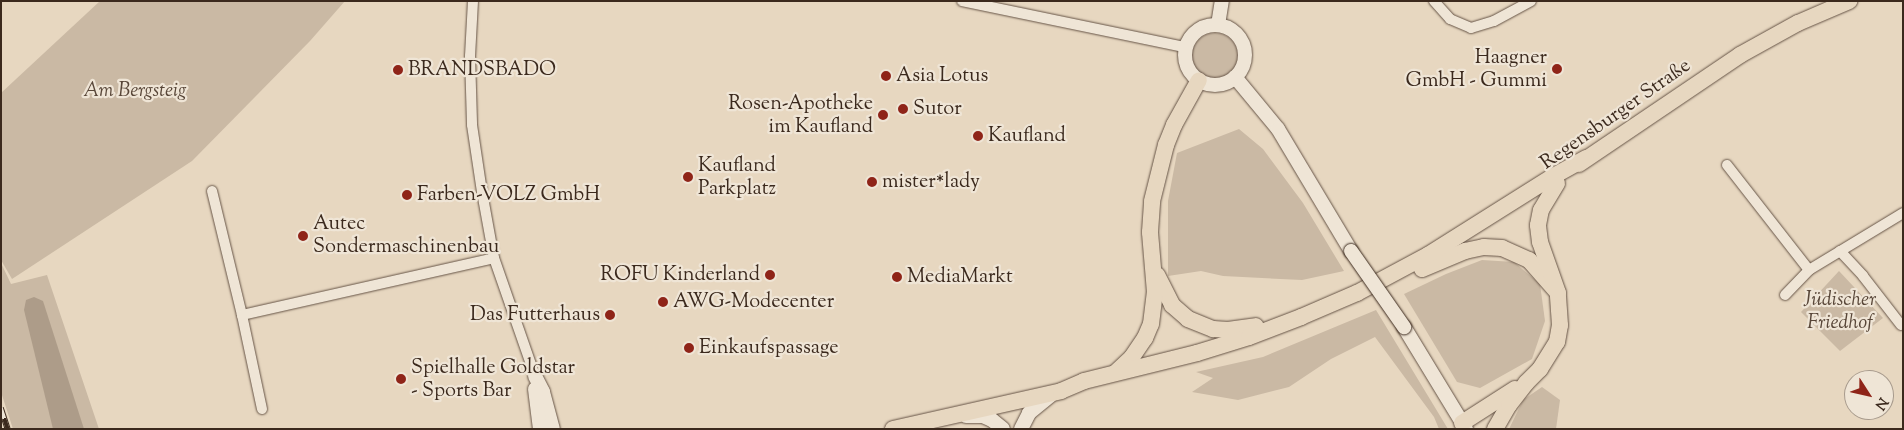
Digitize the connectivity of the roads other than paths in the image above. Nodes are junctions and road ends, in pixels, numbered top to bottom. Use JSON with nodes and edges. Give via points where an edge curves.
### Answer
{"nodes":[{"id":1,"x":473,"y":1,"type":"edge"},
{"id":2,"x":962,"y":1,"type":"edge"},
{"id":3,"x":1222,"y":1,"type":"edge"},
{"id":4,"x":1434,"y":1,"type":"edge"},
{"id":5,"x":1531,"y":1,"type":"edge"},
{"id":6,"x":1849,"y":1,"type":"edge"},
{"id":7,"x":1218,"y":25,"type":"junction"},
{"id":8,"x":1185,"y":47,"type":"junction"},
{"id":9,"x":1235,"y":77,"type":"junction"},
{"id":10,"x":1199,"y":80,"type":"junction"},
{"id":11,"x":1586,"y":158,"type":"junction"},
{"id":12,"x":1727,"y":165,"type":"dead end"},
{"id":13,"x":1557,"y":182,"type":"junction"},
{"id":14,"x":212,"y":191,"type":"dead end"},
{"id":15,"x":1903,"y":213,"type":"edge"},
{"id":16,"x":1840,"y":251,"type":"junction"},
{"id":17,"x":494,"y":258,"type":"junction"},
{"id":18,"x":1152,"y":263,"type":"junction"},
{"id":19,"x":1809,"y":270,"type":"junction"},
{"id":20,"x":1412,"y":273,"type":"junction"},
{"id":21,"x":1558,"y":293,"type":"junction"},
{"id":22,"x":1785,"y":295,"type":"dead end"},
{"id":23,"x":242,"y":315,"type":"junction"},
{"id":24,"x":1300,"y":317,"type":"junction"},
{"id":25,"x":1901,"y":324,"type":"dead end"},
{"id":26,"x":1114,"y":374,"type":"junction"},
{"id":27,"x":535,"y":376,"type":"junction"},
{"id":28,"x":1526,"y":383,"type":"junction"},
{"id":29,"x":1058,"y":391,"type":"junction"},
{"id":30,"x":262,"y":409,"type":"dead end"},
{"id":31,"x":948,"y":416,"type":"junction"},
{"id":32,"x":1464,"y":426,"type":"edge"},
{"id":33,"x":540,"y":429,"type":"edge"},
{"id":34,"x":553,"y":429,"type":"edge"},
{"id":35,"x":892,"y":429,"type":"edge"},
{"id":36,"x":1003,"y":429,"type":"edge"},
{"id":37,"x":1021,"y":429,"type":"edge"},
{"id":38,"x":1495,"y":429,"type":"edge"}],
"edges":[{"from":1,"to":17,"type":"street","via":[[470,56],[472,125]]},
{"from":2,"to":8,"type":"street"},
{"from":3,"to":7,"type":"main road"},
{"from":4,"to":5,"type":"street","via":[[1450,19],[1470,28],[1494,21]]},
{"from":6,"to":11,"type":"main road","name":"Regensburger Straße","via":[[1798,23],[1740,55]]},
{"from":7,"to":8,"type":"main road","via":[[1201,27]]},
{"from":7,"to":9,"type":"main road","via":[[1230,29],[1243,44],[1244,63]]},
{"from":8,"to":10,"type":"main road","via":[[1185,61]]},
{"from":9,"to":10,"type":"main road","via":[[1213,85]]},
{"from":9,"to":32,"type":"main road","bridge":true,"via":[[1278,129],[1351,251],[1404,327]]},
{"from":10,"to":18,"type":"main road","via":[[1174,125],[1158,172],[1150,224]]},
{"from":11,"to":13,"type":"main road","name":"Regensburger Straße"},
{"from":11,"to":24,"type":"main road","via":[[1428,255],[1357,293]]},
{"from":12,"to":19,"type":"street"},
{"from":13,"to":20,"type":"main road","name":"Regensburger Straße"},
{"from":13,"to":21,"type":"main road","via":[[1541,210],[1538,225],[1540,242]]},
{"from":14,"to":23,"type":"street"},
{"from":15,"to":16,"type":"street"},
{"from":16,"to":19,"type":"street"},
{"from":16,"to":25,"type":"street"},
{"from":17,"to":23,"type":"street"},
{"from":17,"to":27,"type":"street"},
{"from":18,"to":24,"type":"main road","via":[[1172,305],[1188,319],[1213,329],[1242,328]]},
{"from":18,"to":26,"type":"main road","via":[[1155,292],[1150,324],[1132,357]]},
{"from":19,"to":22,"type":"street"},
{"from":20,"to":21,"type":"main road","via":[[1465,251],[1502,248],[1529,260]]},
{"from":20,"to":29,"type":"main road","via":[[1366,298],[1287,332],[1198,361],[1087,388]]},
{"from":21,"to":28,"type":"main road","via":[[1560,325],[1557,342],[1540,369]]},
{"from":23,"to":30,"type":"street"},
{"from":24,"to":26,"type":"main road","via":[[1197,353]]},
{"from":26,"to":29,"type":"main road"},
{"from":27,"to":33,"type":"main road"},
{"from":27,"to":34,"type":"main road"},
{"from":28,"to":32,"type":"main road"},
{"from":28,"to":38,"type":"main road","via":[[1508,405]]},
{"from":29,"to":31,"type":"main road"},
{"from":29,"to":37,"type":"main road","via":[[1029,413]]},
{"from":31,"to":35,"type":"main road"},
{"from":31,"to":36,"type":"main road","via":[[983,416]]}]}
